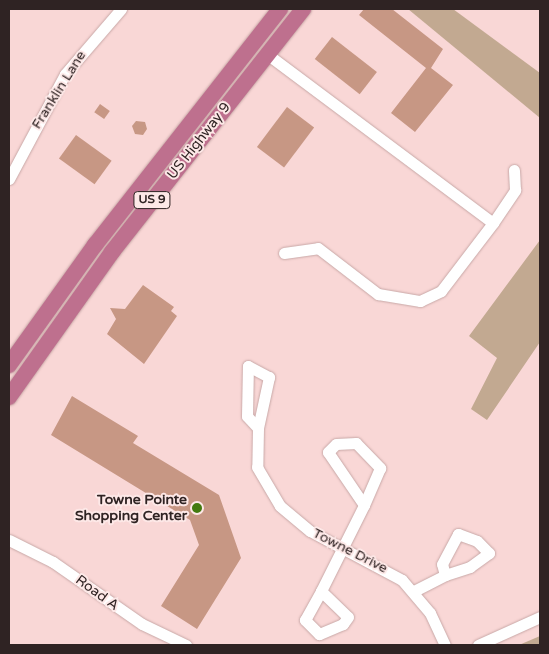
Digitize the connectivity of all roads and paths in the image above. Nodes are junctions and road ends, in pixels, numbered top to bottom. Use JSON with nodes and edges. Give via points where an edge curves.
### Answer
{"nodes":[{"id":1,"x":121,"y":9,"type":"edge"},
{"id":2,"x":280,"y":9,"type":"edge"},
{"id":3,"x":303,"y":9,"type":"edge"},
{"id":4,"x":267,"y":54,"type":"junction"},
{"id":5,"x":514,"y":170,"type":"dead end"},
{"id":6,"x":9,"y":179,"type":"edge"},
{"id":7,"x":493,"y":223,"type":"junction"},
{"id":8,"x":284,"y":253,"type":"dead end"},
{"id":9,"x":9,"y":365,"type":"edge"},
{"id":10,"x":9,"y":397,"type":"edge"},
{"id":11,"x":258,"y":428,"type":"junction"},
{"id":12,"x":364,"y":504,"type":"junction"},
{"id":13,"x":9,"y":540,"type":"edge"},
{"id":14,"x":346,"y":548,"type":"junction"},
{"id":15,"x":445,"y":575,"type":"dead end"},
{"id":16,"x":321,"y":591,"type":"dead end"},
{"id":17,"x":414,"y":591,"type":"junction"},
{"id":18,"x":540,"y":617,"type":"edge"},
{"id":19,"x":186,"y":645,"type":"edge"},
{"id":20,"x":446,"y":645,"type":"edge"},
{"id":21,"x":478,"y":645,"type":"edge"}],
"edges":[{"from":1,"to":6,"type":"street","name":"Franklin Lane","via":[[65,74]]},
{"from":2,"to":9,"type":"highway","name":"US Highway 9","number":"US 9","via":[[96,245]]},
{"from":3,"to":4,"type":"highway","name":"US Highway 9","number":"US 9"},
{"from":4,"to":7,"type":"street"},
{"from":4,"to":10,"type":"highway","name":"US Highway 9","number":"US 9","via":[[112,252]]},
{"from":5,"to":7,"type":"street","via":[[515,190]]},
{"from":7,"to":8,"type":"street","via":[[441,291],[420,301],[378,294],[318,248]]},
{"from":11,"to":11,"type":"street","name":"Towne Drive","via":[[247,416],[248,366],[269,377]]},
{"from":11,"to":14,"type":"street","name":"Towne Drive","via":[[255,460],[269,492],[299,523]]},
{"from":12,"to":12,"type":"street","via":[[328,452],[333,445],[356,443],[380,468]]},
{"from":12,"to":14,"type":"street"},
{"from":13,"to":19,"type":"street","name":"Road A","via":[[53,562],[142,624]]},
{"from":14,"to":16,"type":"street"},
{"from":14,"to":17,"type":"street","name":"Towne Drive","via":[[388,569]]},
{"from":15,"to":17,"type":"street"},
{"from":17,"to":20,"type":"street","name":"Towne Drive"},
{"from":18,"to":21,"type":"street"}]}
